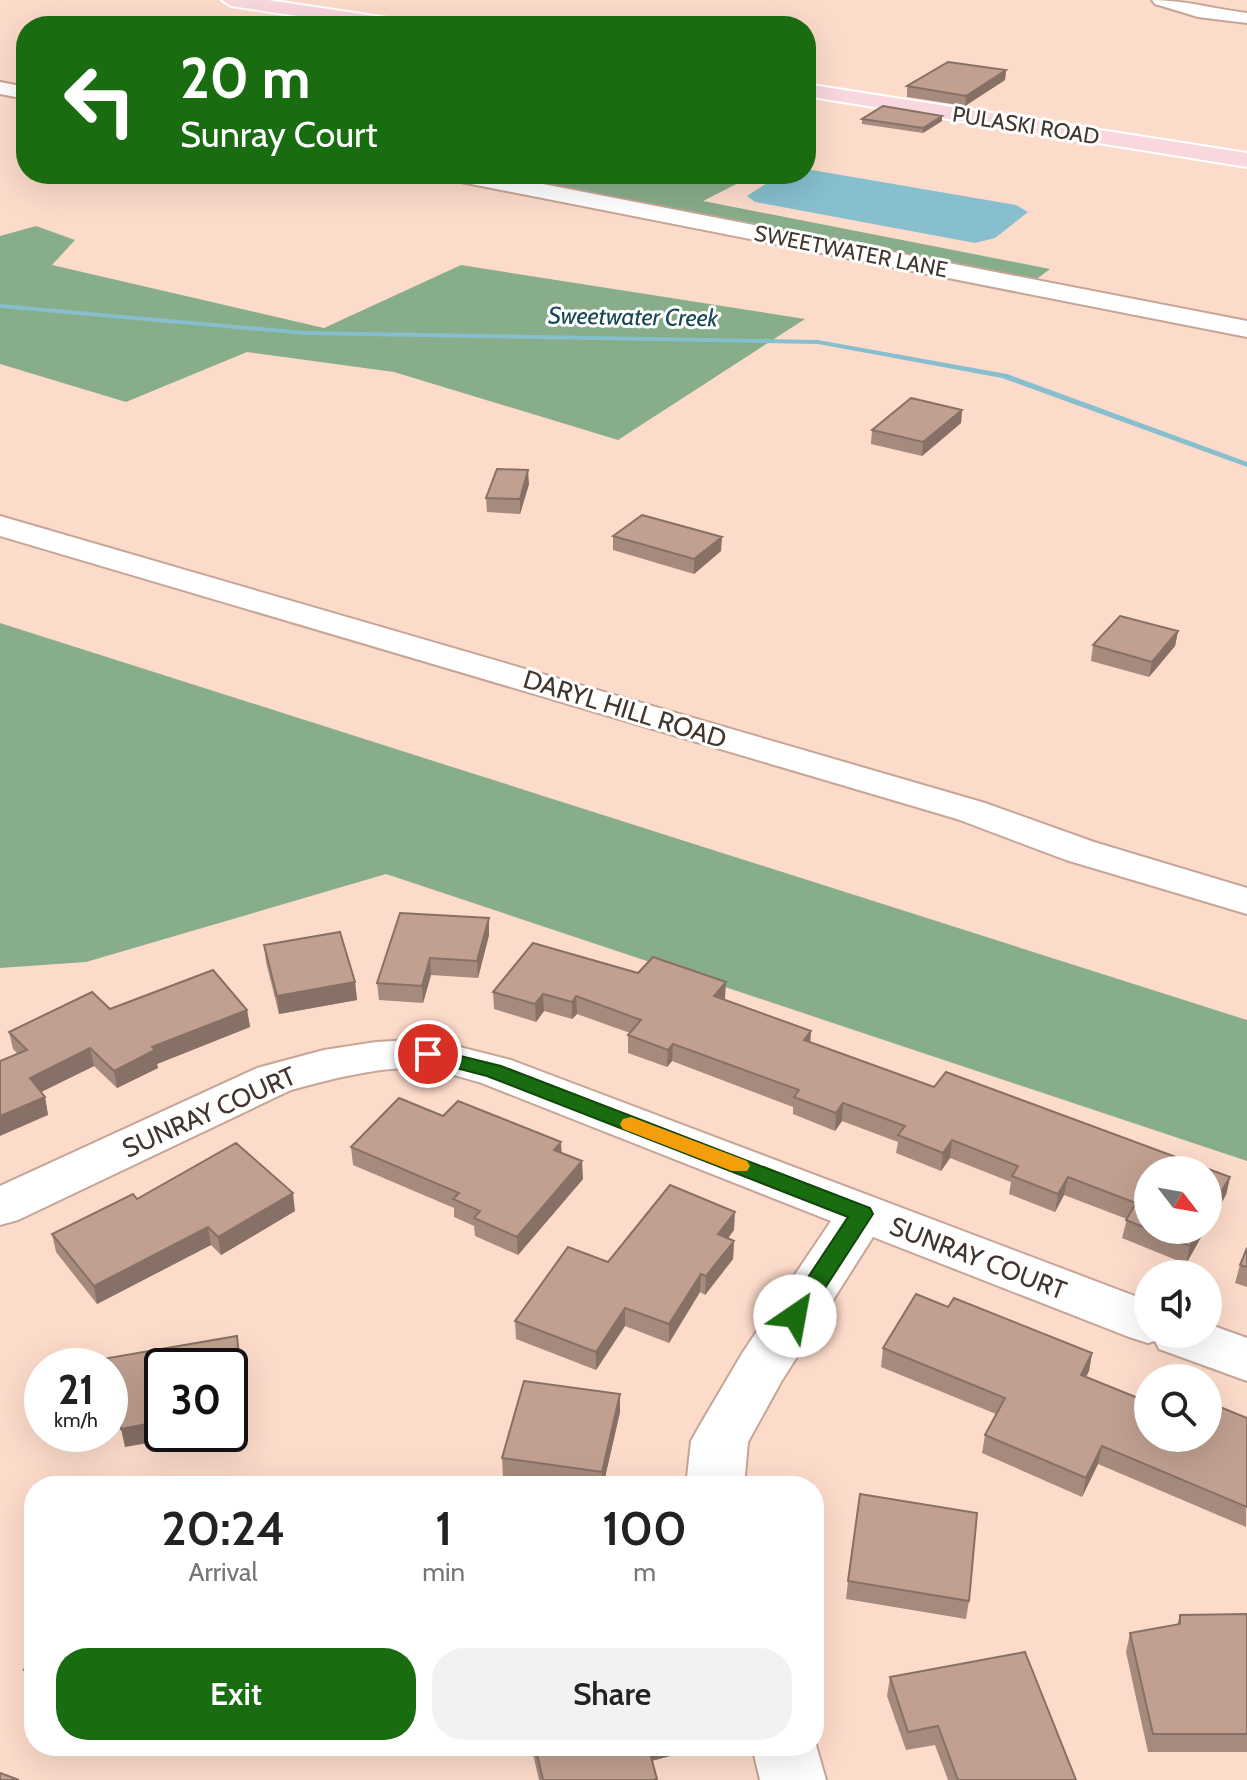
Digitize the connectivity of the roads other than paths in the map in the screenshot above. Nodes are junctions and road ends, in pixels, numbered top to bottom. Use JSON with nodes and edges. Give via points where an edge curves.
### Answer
{"nodes":[{"id":1,"x":231,"y":0,"type":"edge"},
{"id":2,"x":1161,"y":0,"type":"edge"},
{"id":3,"x":336,"y":16,"type":"edge"},
{"id":4,"x":1247,"y":18,"type":"edge"},
{"id":5,"x":816,"y":92,"type":"edge"},
{"id":6,"x":1247,"y":160,"type":"edge"},
{"id":7,"x":507,"y":184,"type":"edge"},
{"id":8,"x":1247,"y":329,"type":"edge"},
{"id":9,"x":0,"y":526,"type":"edge"},
{"id":10,"x":1247,"y":901,"type":"edge"},
{"id":11,"x":0,"y":1207,"type":"edge"},
{"id":12,"x":862,"y":1214,"type":"junction"},
{"id":13,"x":1134,"y":1318,"type":"edge"},
{"id":14,"x":1215,"y":1348,"type":"edge"},
{"id":15,"x":1247,"y":1360,"type":"edge"},
{"id":16,"x":716,"y":1476,"type":"edge"},
{"id":17,"x":787,"y":1756,"type":"edge"},
{"id":18,"x":793,"y":1780,"type":"edge"}],
"edges":[{"from":1,"to":3,"type":"main road"},
{"from":2,"to":4,"type":"street","via":[[1184,9]]},
{"from":5,"to":6,"type":"main road","name":"PULASKI ROAD"},
{"from":7,"to":8,"type":"street","name":"SWEETWATER LANE"},
{"from":9,"to":10,"type":"street","name":"DARYL HILL ROAD","via":[[971,811],[1080,851]]},
{"from":11,"to":12,"type":"street","name":"SUNRAY COURT","via":[[274,1079],[324,1065],[428,1054],[494,1071]]},
{"from":12,"to":13,"type":"street","name":"SUNRAY COURT"},
{"from":12,"to":16,"type":"street","via":[[720,1441]]},
{"from":14,"to":15,"type":"street"},
{"from":17,"to":18,"type":"street"}]}
